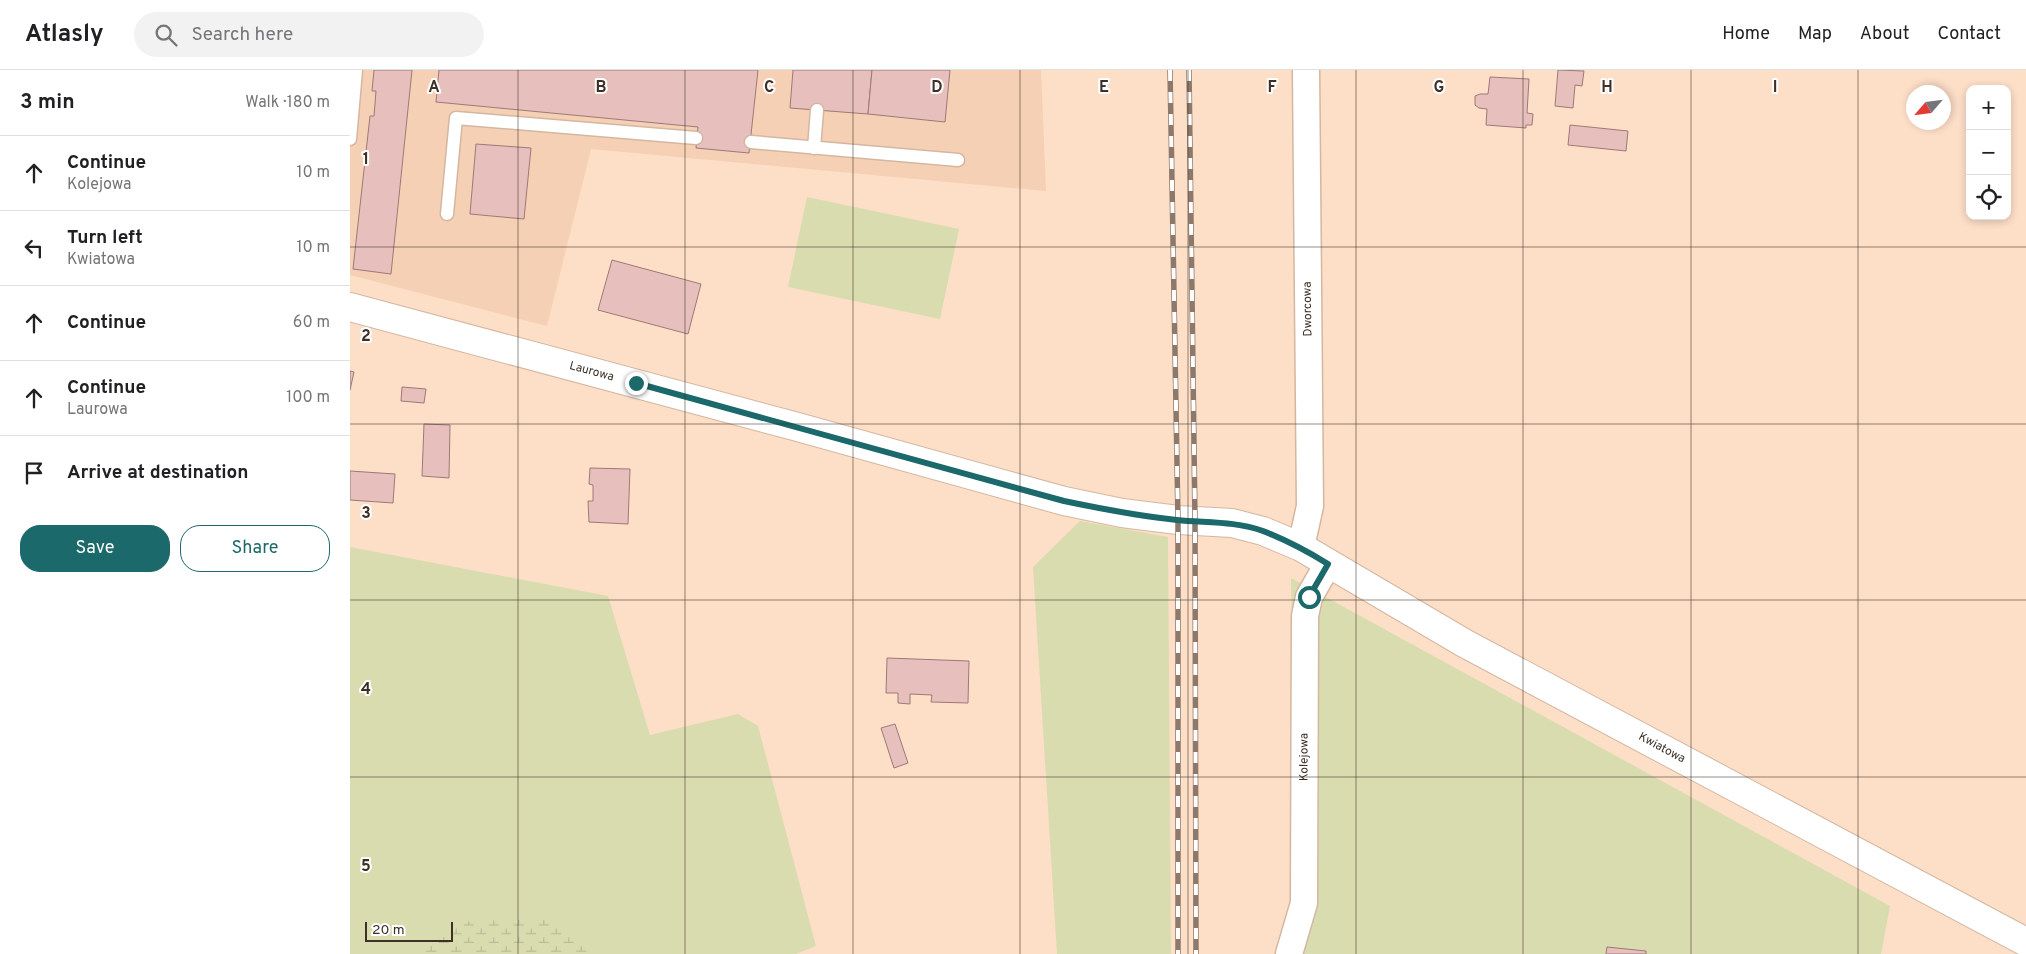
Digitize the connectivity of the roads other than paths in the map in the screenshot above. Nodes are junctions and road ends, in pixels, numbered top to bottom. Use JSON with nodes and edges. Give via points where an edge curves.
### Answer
{"nodes":[{"id":1,"x":356,"y":70,"type":"edge"},
{"id":2,"x":1306,"y":70,"type":"edge"},
{"id":3,"x":817,"y":110,"type":"dead end"},
{"id":4,"x":696,"y":138,"type":"dead end"},
{"id":5,"x":350,"y":139,"type":"edge"},
{"id":6,"x":752,"y":142,"type":"dead end"},
{"id":7,"x":814,"y":148,"type":"junction"},
{"id":8,"x":958,"y":160,"type":"dead end"},
{"id":9,"x":447,"y":214,"type":"dead end"},
{"id":10,"x":350,"y":307,"type":"edge"},
{"id":11,"x":1301,"y":547,"type":"junction"},
{"id":12,"x":1328,"y":564,"type":"junction"},
{"id":13,"x":2026,"y":942,"type":"edge"},
{"id":14,"x":1289,"y":954,"type":"edge"}],
"edges":[{"from":1,"to":5,"type":"lane"},
{"from":2,"to":11,"type":"street","name":"Dworcowa","via":[[1310,506]]},
{"from":3,"to":7,"type":"lane"},
{"from":4,"to":9,"type":"lane","via":[[456,118]]},
{"from":6,"to":7,"type":"lane"},
{"from":7,"to":8,"type":"lane"},
{"from":10,"to":11,"type":"street","name":"Laurowa","via":[[1064,501],[1122,513],[1232,523],[1263,531]]},
{"from":11,"to":12,"type":"street","name":"Kwiatowa"},
{"from":12,"to":13,"type":"street","name":"Kwiatowa","via":[[1464,643]]},
{"from":12,"to":14,"type":"street","name":"Kolejowa","via":[[1309,597],[1305,616],[1304,903]]}]}
